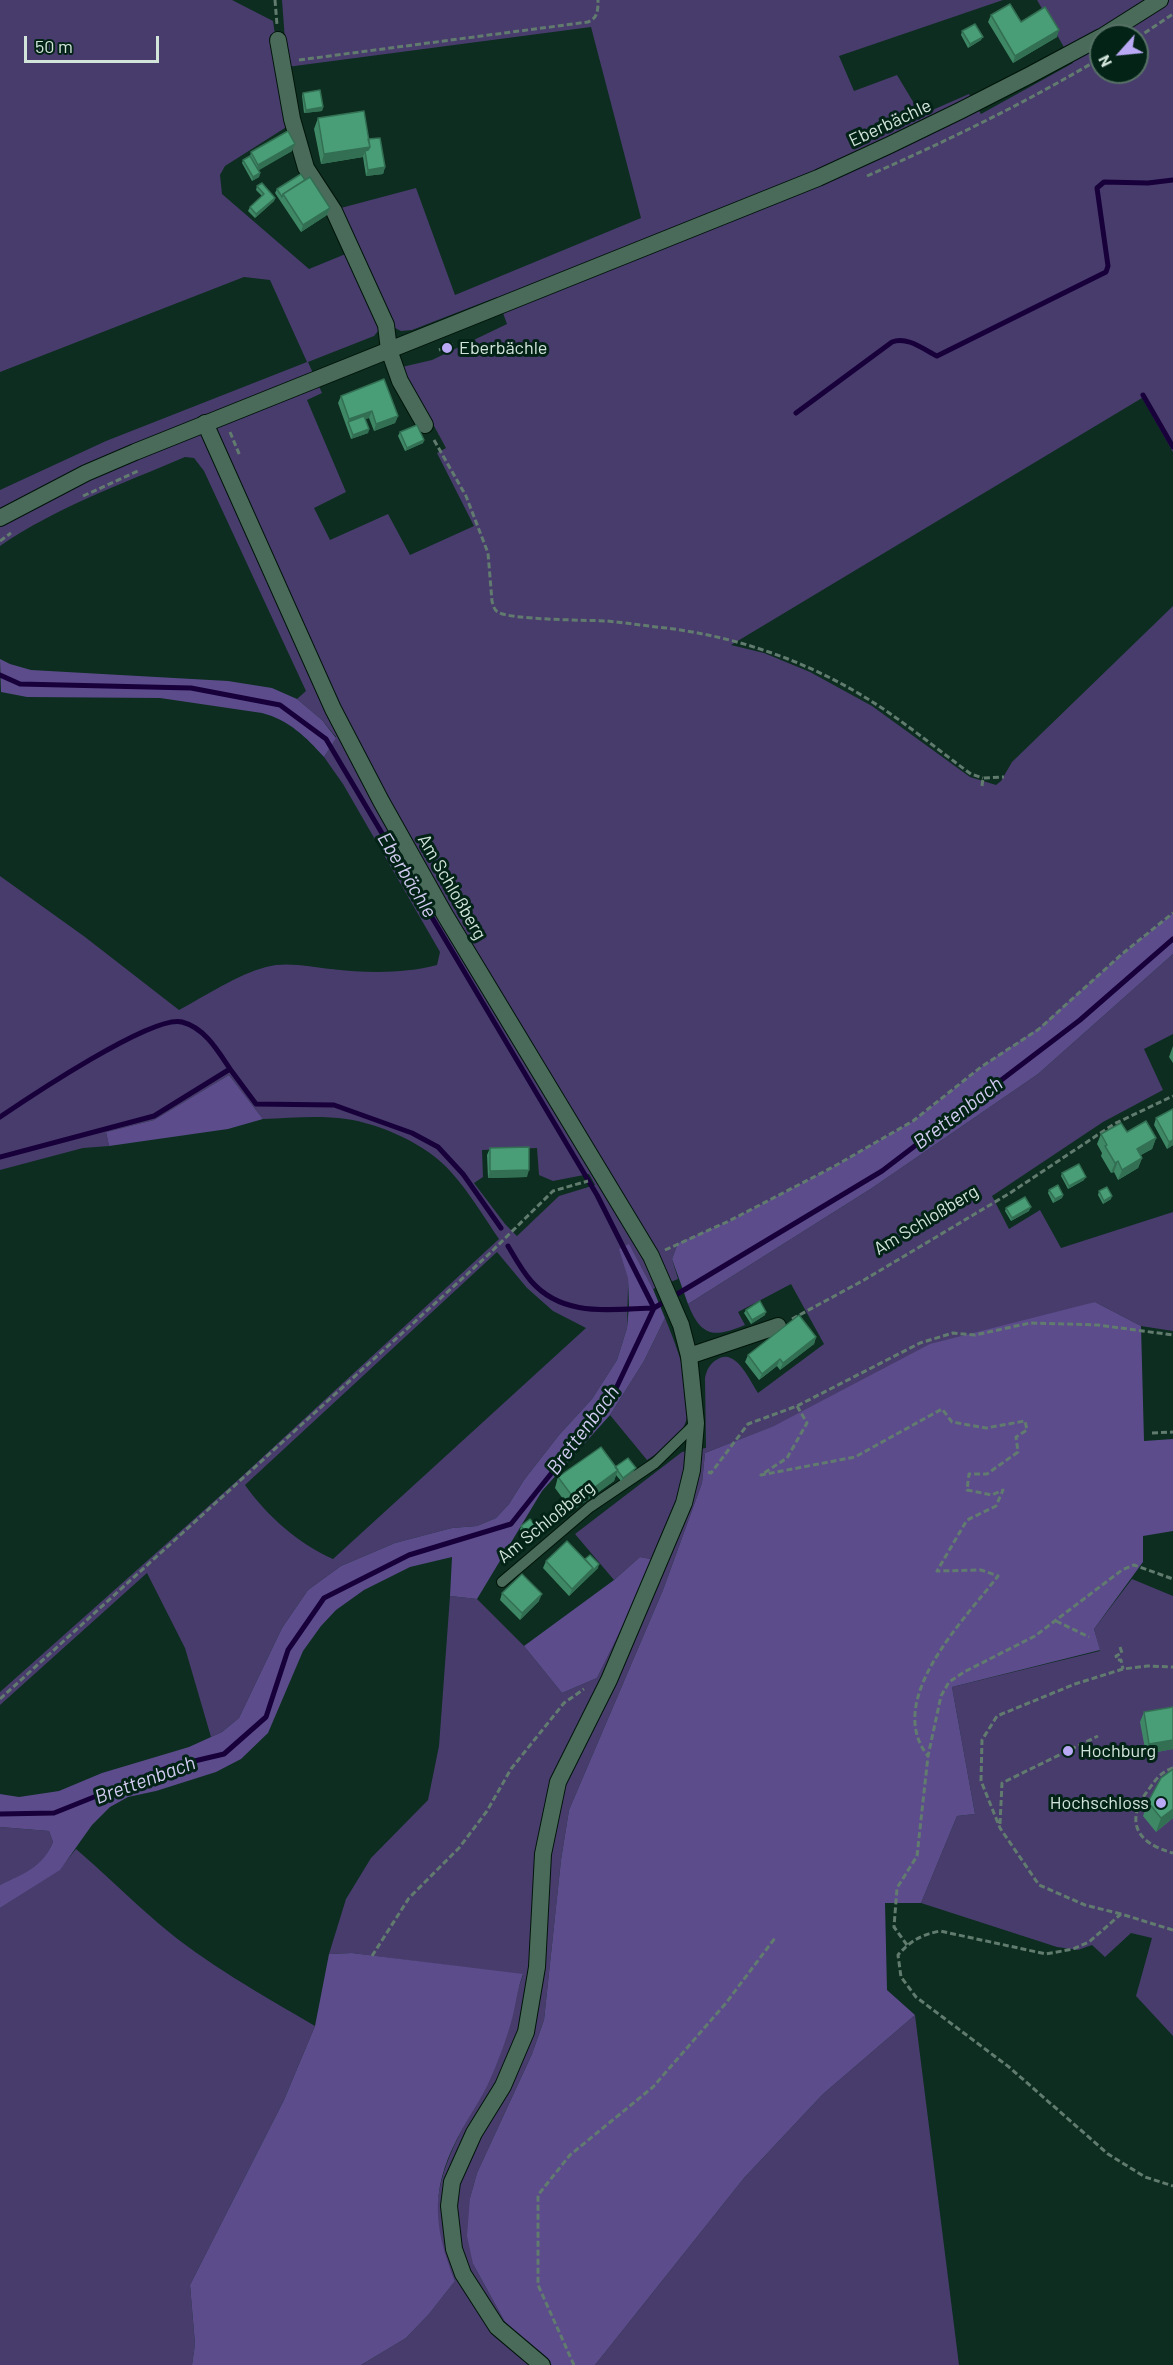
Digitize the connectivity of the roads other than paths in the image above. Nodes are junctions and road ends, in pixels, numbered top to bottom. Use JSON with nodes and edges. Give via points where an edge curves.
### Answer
{"nodes":[{"id":1,"x":1160,"y":0,"type":"edge"},
{"id":2,"x":1121,"y":24,"type":"edge"},
{"id":3,"x":278,"y":40,"type":"road end"},
{"id":4,"x":1089,"y":43,"type":"edge"},
{"id":5,"x":389,"y":350,"type":"junction"},
{"id":6,"x":205,"y":423,"type":"junction"},
{"id":7,"x":425,"y":425,"type":"road end"},
{"id":8,"x":0,"y":518,"type":"edge"},
{"id":9,"x":778,"y":1326,"type":"road end"},
{"id":10,"x":689,"y":1356,"type":"junction"},
{"id":11,"x":696,"y":1423,"type":"junction"},
{"id":12,"x":502,"y":1582,"type":"dead end"},
{"id":13,"x":542,"y":2365,"type":"edge"}],
"edges":[{"from":1,"to":2,"type":"street","name":"Eberbächle"},
{"from":3,"to":5,"type":"street","via":[[292,119],[306,168],[334,211],[386,325]]},
{"from":4,"to":5,"type":"street","name":"Eberbächle","via":[[1005,90],[818,178]]},
{"from":5,"to":6,"type":"street","name":"Eberbächle"},
{"from":5,"to":7,"type":"street","via":[[400,381]]},
{"from":6,"to":8,"type":"street","name":"Eberbächle","via":[[86,473]]},
{"from":6,"to":10,"type":"street","name":"Am Schloßberg","via":[[333,709],[444,915],[646,1247],[681,1325]]},
{"from":9,"to":10,"type":"street"},
{"from":10,"to":11,"type":"street","name":"Am Schloßberg"},
{"from":11,"to":12,"type":"lane","name":"Am Schloßberg","via":[[655,1463],[590,1507]]},
{"from":11,"to":13,"type":"street","name":"Am Schloßberg","via":[[692,1470],[684,1503],[606,1686],[558,1782],[543,1854],[537,1967],[526,2032],[503,2086],[474,2133],[452,2182],[449,2206],[454,2249],[463,2274],[497,2327]]}]}
